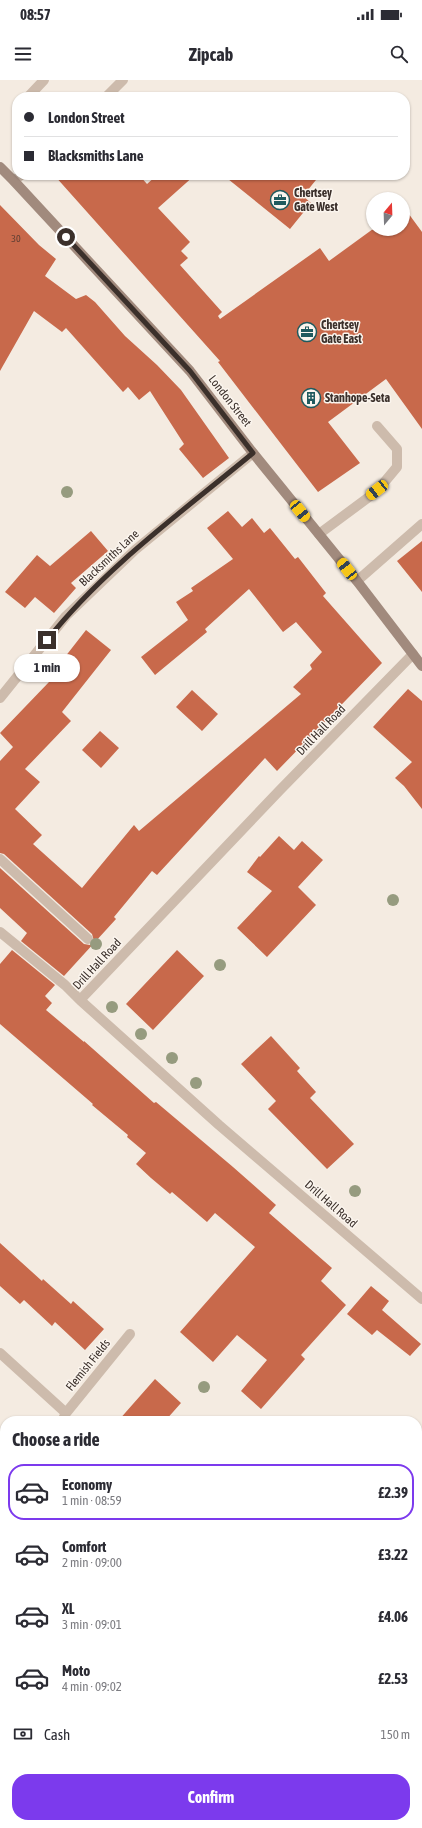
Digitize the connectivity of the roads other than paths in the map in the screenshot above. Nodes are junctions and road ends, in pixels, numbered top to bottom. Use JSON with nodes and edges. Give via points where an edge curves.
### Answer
{"nodes":[{"id":1,"x":44,"y":80,"type":"edge"},
{"id":2,"x":123,"y":80,"type":"edge"},
{"id":3,"x":33,"y":92,"type":"edge"},
{"id":4,"x":111,"y":92,"type":"edge"},
{"id":5,"x":0,"y":167,"type":"edge"},
{"id":6,"x":12,"y":174,"type":"edge"},
{"id":7,"x":20,"y":180,"type":"edge"},
{"id":8,"x":377,"y":426,"type":"dead end"},
{"id":9,"x":253,"y":453,"type":"junction"},
{"id":10,"x":422,"y":524,"type":"edge"},
{"id":11,"x":319,"y":534,"type":"junction"},
{"id":12,"x":357,"y":581,"type":"junction"},
{"id":13,"x":413,"y":654,"type":"junction"},
{"id":14,"x":422,"y":666,"type":"edge"},
{"id":15,"x":0,"y":698,"type":"edge"},
{"id":16,"x":0,"y":859,"type":"edge"},
{"id":17,"x":0,"y":932,"type":"edge"},
{"id":18,"x":88,"y":939,"type":"dead end"},
{"id":19,"x":80,"y":1000,"type":"junction"},
{"id":20,"x":422,"y":1299,"type":"edge"},
{"id":21,"x":130,"y":1334,"type":"dead end"},
{"id":22,"x":0,"y":1353,"type":"edge"},
{"id":23,"x":63,"y":1416,"type":"edge"},
{"id":24,"x":65,"y":1416,"type":"edge"}],
"edges":[{"from":1,"to":3,"type":"street"},
{"from":2,"to":4,"type":"street"},
{"from":5,"to":6,"type":"main road","name":"London Street"},
{"from":7,"to":9,"type":"main road","name":"London Street","via":[[190,371]]},
{"from":8,"to":11,"type":"street","via":[[397,449],[396,467],[377,490]]},
{"from":9,"to":11,"type":"main road","name":"London Street"},
{"from":9,"to":15,"type":"street","name":"Blacksmiths Lane","via":[[135,550],[66,616]]},
{"from":10,"to":12,"type":"street"},
{"from":11,"to":12,"type":"main road","name":"London Street"},
{"from":12,"to":13,"type":"main road","name":"London Street"},
{"from":13,"to":14,"type":"main road","name":"London Street"},
{"from":13,"to":19,"type":"street","name":"Drill Hall Road"},
{"from":16,"to":18,"type":"street"},
{"from":17,"to":19,"type":"street"},
{"from":19,"to":20,"type":"street","name":"Drill Hall Road"},
{"from":21,"to":24,"type":"street","name":"Flemish Fields"},
{"from":22,"to":23,"type":"street","name":"Flemish Fields"}]}
